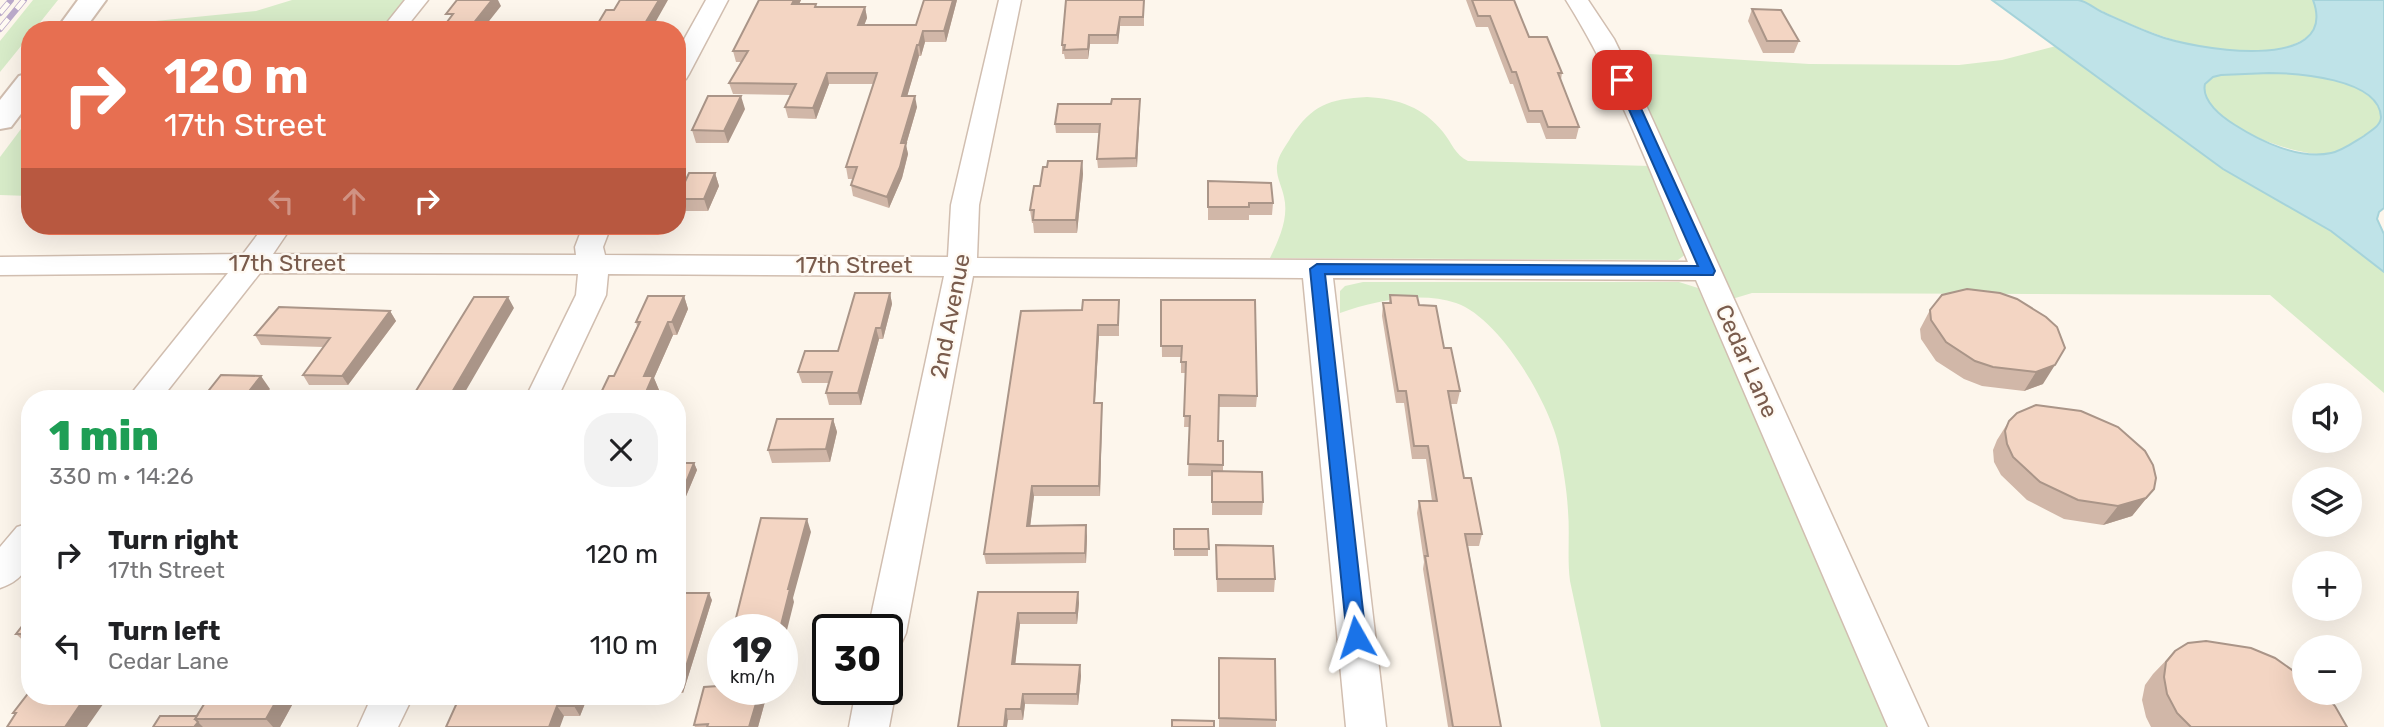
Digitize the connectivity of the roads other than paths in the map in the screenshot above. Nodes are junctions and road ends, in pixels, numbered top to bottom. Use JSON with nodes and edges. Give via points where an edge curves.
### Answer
{"nodes":[{"id":1,"x":92,"y":0,"type":"edge"},
{"id":2,"x":417,"y":0,"type":"edge"},
{"id":3,"x":717,"y":0,"type":"edge"},
{"id":4,"x":1010,"y":0,"type":"edge"},
{"id":5,"x":1577,"y":0,"type":"edge"},
{"id":6,"x":77,"y":21,"type":"edge"},
{"id":7,"x":400,"y":21,"type":"edge"},
{"id":8,"x":686,"y":57,"type":"edge"},
{"id":9,"x":21,"y":93,"type":"edge"},
{"id":10,"x":0,"y":120,"type":"edge"},
{"id":11,"x":272,"y":235,"type":"edge"},
{"id":12,"x":593,"y":235,"type":"edge"},
{"id":13,"x":252,"y":263,"type":"junction"},
{"id":14,"x":592,"y":264,"type":"junction"},
{"id":15,"x":0,"y":266,"type":"edge"},
{"id":16,"x":960,"y":266,"type":"junction"},
{"id":17,"x":1317,"y":269,"type":"junction"},
{"id":18,"x":1708,"y":271,"type":"junction"},
{"id":19,"x":150,"y":390,"type":"edge"},
{"id":20,"x":545,"y":390,"type":"edge"},
{"id":21,"x":21,"y":548,"type":"edge"},
{"id":22,"x":0,"y":573,"type":"edge"},
{"id":23,"x":891,"y":614,"type":"edge"},
{"id":24,"x":389,"y":705,"type":"edge"},
{"id":25,"x":873,"y":705,"type":"edge"},
{"id":26,"x":378,"y":727,"type":"edge"},
{"id":27,"x":869,"y":727,"type":"edge"},
{"id":28,"x":1366,"y":727,"type":"edge"},
{"id":29,"x":1908,"y":727,"type":"edge"}],
"edges":[{"from":1,"to":6,"type":"street"},
{"from":2,"to":7,"type":"street"},
{"from":3,"to":8,"type":"street"},
{"from":4,"to":16,"type":"street","name":"2nd Avenue","via":[[965,205],[966,238]]},
{"from":5,"to":18,"type":"street","name":"Cedar Lane","via":[[1606,46]]},
{"from":9,"to":10,"type":"street"},
{"from":11,"to":13,"type":"street"},
{"from":12,"to":14,"type":"street"},
{"from":13,"to":14,"type":"street","name":"17th Street"},
{"from":13,"to":15,"type":"street","name":"17th Street"},
{"from":13,"to":19,"type":"street"},
{"from":14,"to":16,"type":"street","name":"17th Street"},
{"from":14,"to":20,"type":"street","via":[[591,295]]},
{"from":16,"to":17,"type":"street","name":"17th Street"},
{"from":16,"to":23,"type":"street","name":"2nd Avenue"},
{"from":17,"to":18,"type":"street","name":"17th Street"},
{"from":17,"to":28,"type":"street"},
{"from":18,"to":29,"type":"street","name":"Cedar Lane"},
{"from":21,"to":22,"type":"street"},
{"from":24,"to":26,"type":"street"},
{"from":25,"to":27,"type":"street"}]}
